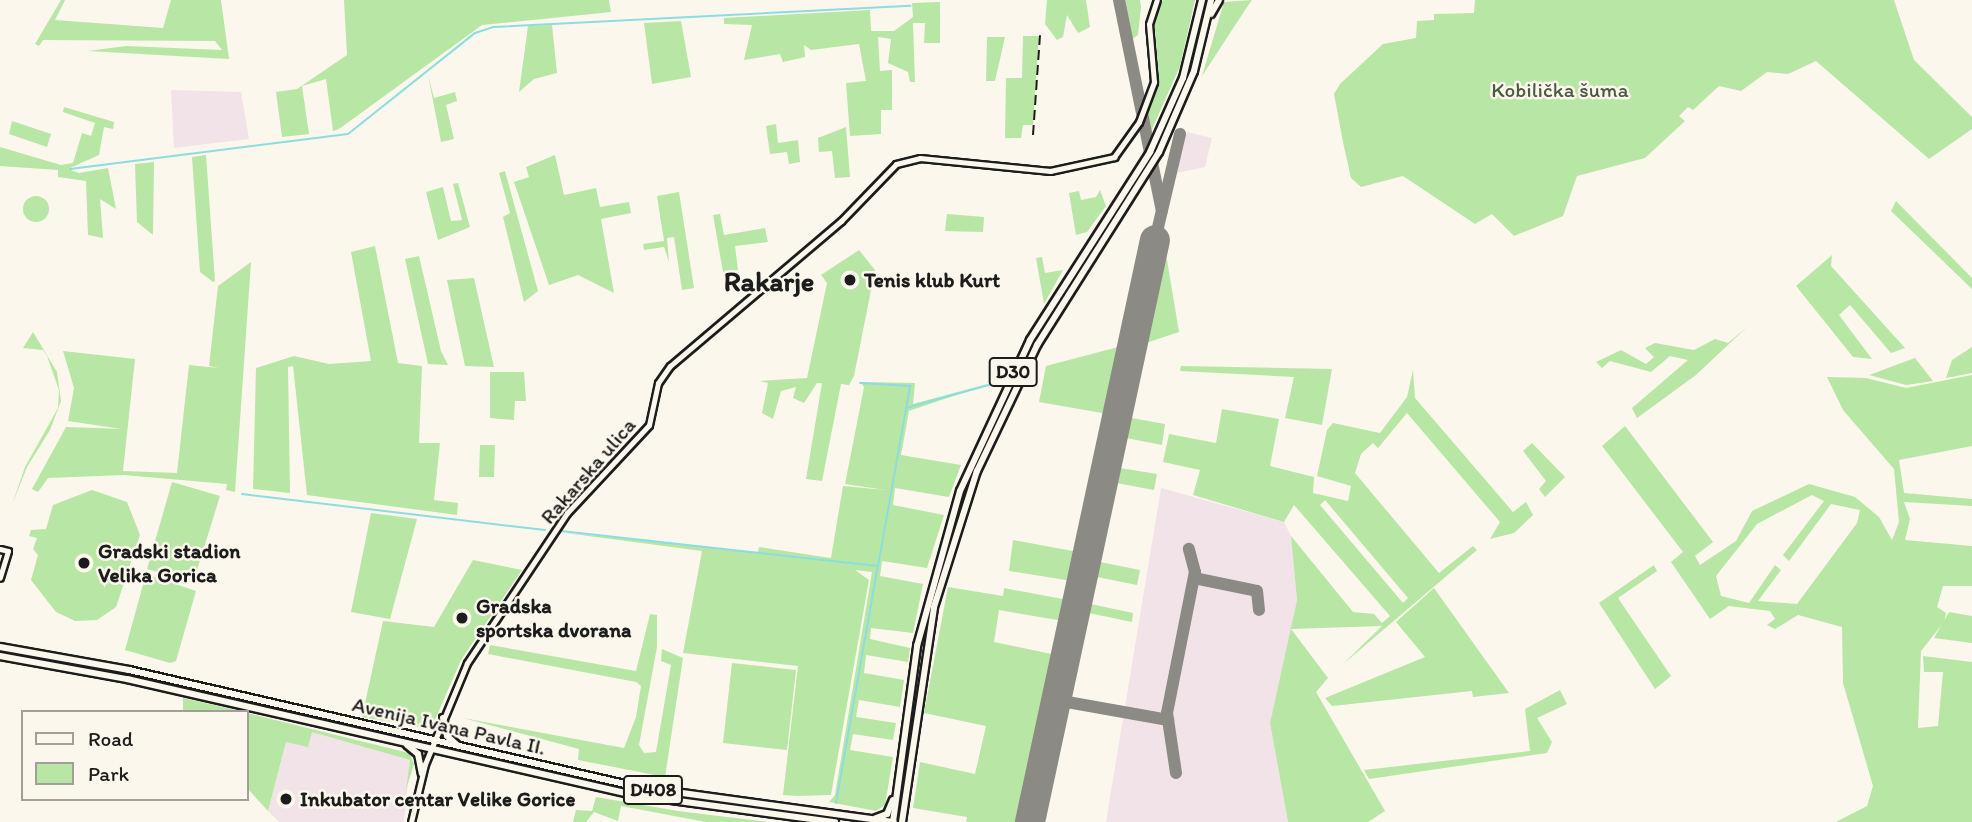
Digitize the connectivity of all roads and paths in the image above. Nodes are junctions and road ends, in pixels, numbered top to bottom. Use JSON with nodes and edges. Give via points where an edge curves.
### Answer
{"nodes":[{"id":1,"x":1157,"y":0,"type":"edge"},
{"id":2,"x":1202,"y":0,"type":"edge"},
{"id":3,"x":1210,"y":0,"type":"edge"},
{"id":4,"x":1219,"y":0,"type":"edge"},
{"id":5,"x":1199,"y":53,"type":"junction"},
{"id":6,"x":0,"y":549,"type":"edge"},
{"id":7,"x":0,"y":578,"type":"edge"},
{"id":8,"x":2,"y":646,"type":"edge"},
{"id":9,"x":0,"y":656,"type":"edge"},
{"id":10,"x":443,"y":718,"type":"junction"},
{"id":11,"x":403,"y":742,"type":"junction"},
{"id":12,"x":433,"y":745,"type":"junction"},
{"id":13,"x":460,"y":748,"type":"junction"},
{"id":14,"x":422,"y":774,"type":"junction"},
{"id":15,"x":897,"y":792,"type":"junction"},
{"id":16,"x":871,"y":818,"type":"junction"},
{"id":17,"x":411,"y":822,"type":"edge"},
{"id":18,"x":835,"y":822,"type":"edge"},
{"id":19,"x":894,"y":822,"type":"edge"},
{"id":20,"x":902,"y":822,"type":"edge"}],
"edges":[{"from":1,"to":10,"type":"main road","name":"Rakarska ulica","via":[[1149,24],[1154,82],[1139,121],[1118,154],[1101,163],[1054,171],[920,158],[896,164],[841,221],[670,366],[658,383],[649,425],[572,507],[548,541],[467,663]]},
{"from":2,"to":15,"type":"main road","number":"D30","via":[[1183,78],[1150,152],[1030,340],[964,479],[918,646]]},
{"from":3,"to":5,"type":"main road","number":"D30"},
{"from":4,"to":5,"type":"main road"},
{"from":5,"to":20,"type":"main road","number":"D30","via":[[1159,152],[1037,345],[977,471],[934,607]]},
{"from":6,"to":7,"type":"main road","via":[[8,551]]},
{"from":8,"to":12,"type":"main road","name":"Avenija Ivana Pavla II.","number":"D408","via":[[140,673]]},
{"from":9,"to":11,"type":"main road","name":"Avenija Ivana Pavla II.","number":"D408"},
{"from":10,"to":12,"type":"main road"},
{"from":10,"to":13,"type":"main road","via":[[447,736]]},
{"from":11,"to":12,"type":"main road","name":"Avenija Ivana Pavla II.","number":"D408"},
{"from":11,"to":14,"type":"main road","via":[[418,754]]},
{"from":12,"to":13,"type":"main road","name":"Avenija Ivana Pavla II.","number":"D408"},
{"from":12,"to":14,"type":"main road"},
{"from":12,"to":18,"type":"main road","name":"Avenija Ivana Pavla II.","number":"D408","via":[[634,795]]},
{"from":13,"to":16,"type":"main road","name":"Avenija Ivana Pavla II.","number":"D408","via":[[638,787]]},
{"from":14,"to":17,"type":"main road"},
{"from":15,"to":16,"type":"main road","via":[[887,814]]},
{"from":15,"to":19,"type":"main road","number":"D30"},
{"from":16,"to":19,"type":"main road","name":"Avenija Ivana Pavla II.","number":"D408"}]}
